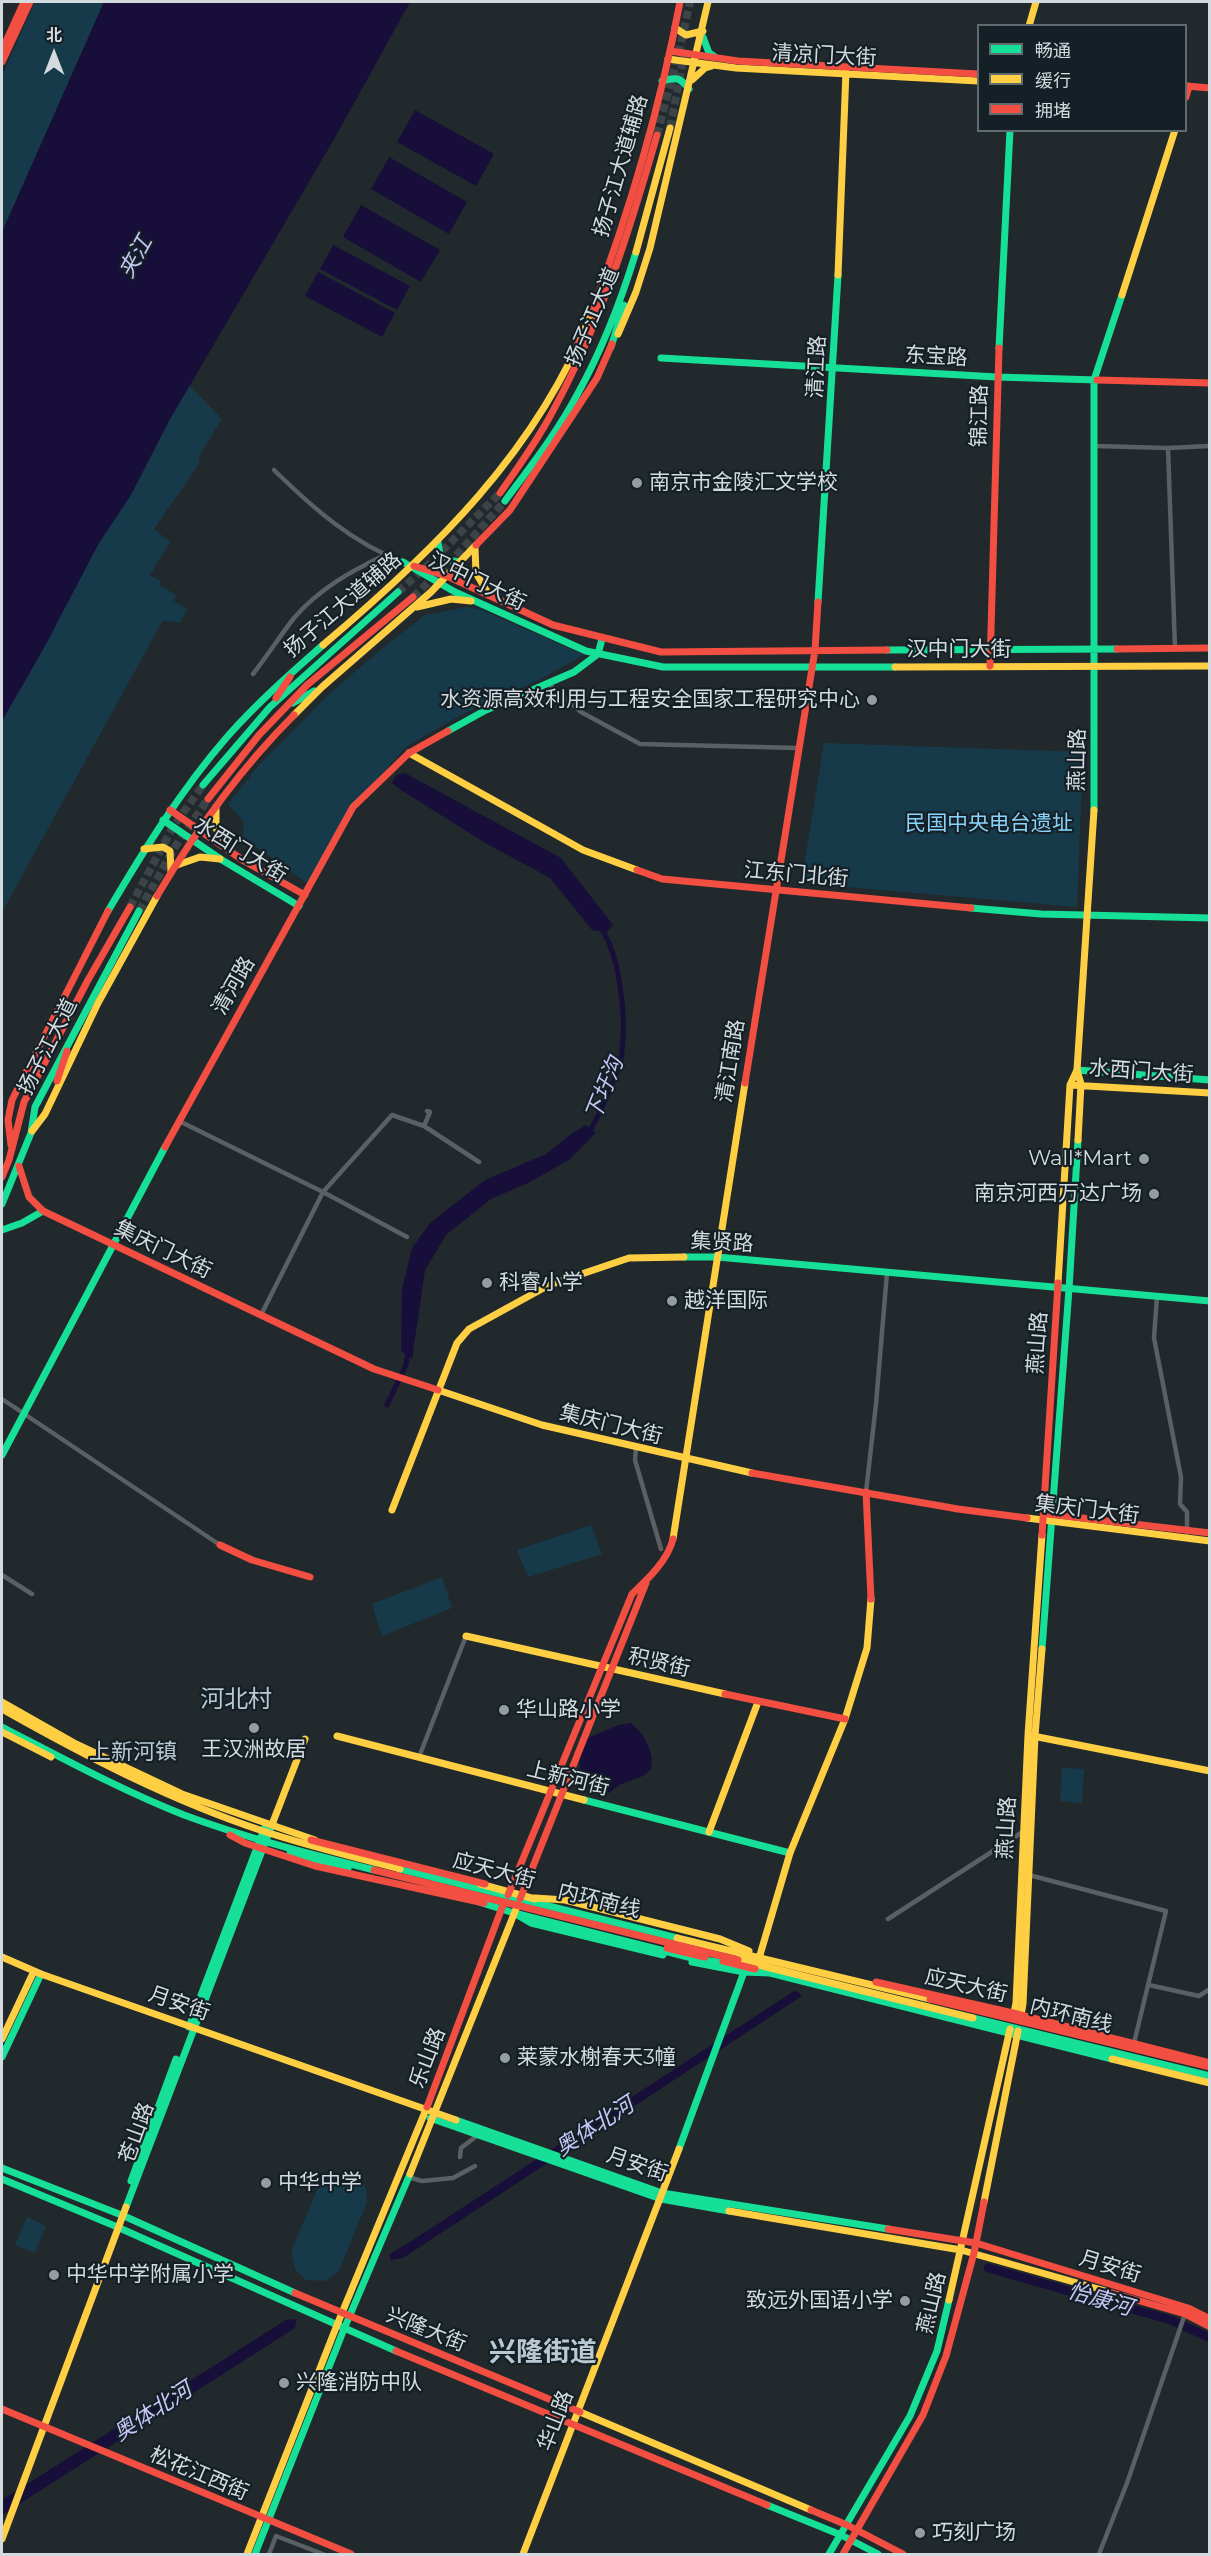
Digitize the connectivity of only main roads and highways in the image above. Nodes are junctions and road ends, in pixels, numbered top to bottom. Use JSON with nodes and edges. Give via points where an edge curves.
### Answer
{"nodes":[{"id":1,"x":24,"y":2,"type":"edge"},
{"id":2,"x":30,"y":2,"type":"edge"},
{"id":3,"x":680,"y":2,"type":"edge"},
{"id":4,"x":708,"y":2,"type":"edge"},
{"id":5,"x":1036,"y":2,"type":"edge"},
{"id":6,"x":1030,"y":24,"type":"edge"},
{"id":7,"x":675,"y":28,"type":"junction"},
{"id":8,"x":703,"y":33,"type":"junction"},
{"id":9,"x":2,"y":50,"type":"edge"},
{"id":10,"x":669,"y":55,"type":"junction"},
{"id":11,"x":696,"y":59,"type":"junction"},
{"id":12,"x":2,"y":62,"type":"edge"},
{"id":13,"x":717,"y":62,"type":"junction"},
{"id":14,"x":846,"y":71,"type":"junction"},
{"id":15,"x":977,"y":74,"type":"edge"},
{"id":16,"x":662,"y":81,"type":"junction"},
{"id":17,"x":977,"y":81,"type":"edge"},
{"id":18,"x":690,"y":85,"type":"junction"},
{"id":19,"x":1187,"y":86,"type":"edge"},
{"id":20,"x":1209,"y":88,"type":"edge"},
{"id":21,"x":670,"y":128,"type":"tunnel mouth"},
{"id":22,"x":1010,"y":132,"type":"edge"},
{"id":23,"x":1174,"y":132,"type":"edge"},
{"id":24,"x":657,"y":135,"type":"tunnel mouth"},
{"id":25,"x":626,"y":286,"type":"junction"},
{"id":26,"x":597,"y":318,"type":"junction"},
{"id":27,"x":578,"y":344,"type":"junction"},
{"id":28,"x":611,"y":347,"type":"junction"},
{"id":29,"x":661,"y":358,"type":"dead end"},
{"id":30,"x":834,"y":368,"type":"junction"},
{"id":31,"x":997,"y":377,"type":"junction"},
{"id":32,"x":1094,"y":380,"type":"junction"},
{"id":33,"x":1209,"y":383,"type":"edge"},
{"id":34,"x":500,"y":493,"type":"tunnel mouth"},
{"id":35,"x":506,"y":501,"type":"tunnel mouth"},
{"id":36,"x":438,"y":542,"type":"junction"},
{"id":37,"x":476,"y":546,"type":"junction"},
{"id":38,"x":403,"y":562,"type":"road end"},
{"id":39,"x":461,"y":562,"type":"junction"},
{"id":40,"x":413,"y":567,"type":"junction"},
{"id":41,"x":447,"y":576,"type":"junction"},
{"id":42,"x":439,"y":584,"type":"junction"},
{"id":43,"x":398,"y":592,"type":"tunnel mouth"},
{"id":44,"x":491,"y":596,"type":"junction"},
{"id":45,"x":413,"y":597,"type":"tunnel mouth"},
{"id":46,"x":475,"y":601,"type":"junction"},
{"id":47,"x":412,"y":609,"type":"junction"},
{"id":48,"x":602,"y":639,"type":"junction"},
{"id":49,"x":1096,"y":648,"type":"junction"},
{"id":50,"x":1209,"y":648,"type":"edge"},
{"id":51,"x":991,"y":649,"type":"junction"},
{"id":52,"x":815,"y":650,"type":"junction"},
{"id":53,"x":598,"y":654,"type":"junction"},
{"id":54,"x":990,"y":666,"type":"junction"},
{"id":55,"x":1096,"y":666,"type":"junction"},
{"id":56,"x":1209,"y":666,"type":"edge"},
{"id":57,"x":813,"y":667,"type":"junction"},
{"id":58,"x":296,"y":668,"type":"junction"},
{"id":59,"x":322,"y":687,"type":"junction"},
{"id":60,"x":273,"y":703,"type":"junction"},
{"id":61,"x":283,"y":710,"type":"junction"},
{"id":62,"x":409,"y":753,"type":"junction"},
{"id":63,"x":203,"y":785,"type":"tunnel mouth"},
{"id":64,"x":208,"y":799,"type":"tunnel mouth"},
{"id":65,"x":217,"y":803,"type":"junction"},
{"id":66,"x":170,"y":810,"type":"junction"},
{"id":67,"x":163,"y":820,"type":"junction"},
{"id":68,"x":198,"y":830,"type":"junction"},
{"id":69,"x":191,"y":839,"type":"junction"},
{"id":70,"x":144,"y":849,"type":"junction"},
{"id":71,"x":227,"y":849,"type":"junction"},
{"id":72,"x":220,"y":859,"type":"junction"},
{"id":73,"x":173,"y":869,"type":"junction"},
{"id":74,"x":776,"y":890,"type":"junction"},
{"id":75,"x":305,"y":895,"type":"junction"},
{"id":76,"x":299,"y":906,"type":"junction"},
{"id":77,"x":130,"y":907,"type":"tunnel mouth"},
{"id":78,"x":139,"y":912,"type":"tunnel mouth"},
{"id":79,"x":1087,"y":915,"type":"junction"},
{"id":80,"x":1209,"y":918,"type":"edge"},
{"id":81,"x":69,"y":1042,"type":"junction"},
{"id":82,"x":1077,"y":1070,"type":"junction"},
{"id":83,"x":1209,"y":1080,"type":"edge"},
{"id":84,"x":1081,"y":1084,"type":"junction"},
{"id":85,"x":1070,"y":1085,"type":"junction"},
{"id":86,"x":1209,"y":1093,"type":"edge"},
{"id":87,"x":54,"y":1095,"type":"junction"},
{"id":88,"x":31,"y":1133,"type":"junction"},
{"id":89,"x":11,"y":1145,"type":"junction"},
{"id":90,"x":19,"y":1166,"type":"junction"},
{"id":91,"x":2,"y":1177,"type":"edge"},
{"id":92,"x":2,"y":1204,"type":"edge"},
{"id":93,"x":43,"y":1211,"type":"junction"},
{"id":94,"x":2,"y":1230,"type":"edge"},
{"id":95,"x":1061,"y":1241,"type":"junction"},
{"id":96,"x":1072,"y":1242,"type":"junction"},
{"id":97,"x":115,"y":1244,"type":"junction"},
{"id":98,"x":717,"y":1257,"type":"junction"},
{"id":99,"x":1058,"y":1288,"type":"junction"},
{"id":100,"x":1069,"y":1289,"type":"junction"},
{"id":101,"x":1209,"y":1301,"type":"edge"},
{"id":102,"x":438,"y":1390,"type":"junction"},
{"id":103,"x":2,"y":1455,"type":"edge"},
{"id":104,"x":687,"y":1460,"type":"junction"},
{"id":105,"x":866,"y":1492,"type":"junction"},
{"id":106,"x":392,"y":1510,"type":"dead end"},
{"id":107,"x":1048,"y":1518,"type":"junction"},
{"id":108,"x":1209,"y":1533,"type":"edge"},
{"id":109,"x":1209,"y":1541,"type":"edge"},
{"id":110,"x":220,"y":1545,"type":"road end"},
{"id":111,"x":310,"y":1577,"type":"dead end"},
{"id":112,"x":648,"y":1579,"type":"junction"},
{"id":113,"x":466,"y":1636,"type":"road end"},
{"id":114,"x":602,"y":1667,"type":"junction"},
{"id":115,"x":613,"y":1670,"type":"junction"},
{"id":116,"x":2,"y":1702,"type":"edge"},
{"id":117,"x":758,"y":1702,"type":"junction"},
{"id":118,"x":4,"y":1710,"type":"edge"},
{"id":119,"x":845,"y":1719,"type":"junction"},
{"id":120,"x":2,"y":1727,"type":"edge"},
{"id":121,"x":2,"y":1732,"type":"edge"},
{"id":122,"x":1032,"y":1735,"type":"junction"},
{"id":123,"x":337,"y":1736,"type":"dead end"},
{"id":124,"x":304,"y":1739,"type":"dead end"},
{"id":125,"x":1209,"y":1771,"type":"edge"},
{"id":126,"x":551,"y":1792,"type":"junction"},
{"id":127,"x":562,"y":1795,"type":"junction"},
{"id":128,"x":213,"y":1810,"type":"junction"},
{"id":129,"x":208,"y":1824,"type":"junction"},
{"id":130,"x":269,"y":1825,"type":"junction"},
{"id":131,"x":709,"y":1832,"type":"junction"},
{"id":132,"x":262,"y":1845,"type":"junction"},
{"id":133,"x":790,"y":1853,"type":"junction"},
{"id":134,"x":496,"y":1888,"type":"junction"},
{"id":135,"x":510,"y":1892,"type":"junction"},
{"id":136,"x":522,"y":1895,"type":"junction"},
{"id":137,"x":532,"y":1898,"type":"junction"},
{"id":138,"x":484,"y":1903,"type":"junction"},
{"id":139,"x":501,"y":1909,"type":"junction"},
{"id":140,"x":514,"y":1913,"type":"junction"},
{"id":141,"x":760,"y":1955,"type":"junction"},
{"id":142,"x":2,"y":1957,"type":"edge"},
{"id":143,"x":770,"y":1967,"type":"junction"},
{"id":144,"x":744,"y":1972,"type":"junction"},
{"id":145,"x":38,"y":1973,"type":"junction"},
{"id":146,"x":1017,"y":2014,"type":"junction"},
{"id":147,"x":192,"y":2026,"type":"junction"},
{"id":148,"x":1013,"y":2034,"type":"junction"},
{"id":149,"x":2,"y":2039,"type":"edge"},
{"id":150,"x":2,"y":2057,"type":"edge"},
{"id":151,"x":1209,"y":2065,"type":"edge"},
{"id":152,"x":1209,"y":2076,"type":"edge"},
{"id":153,"x":1209,"y":2082,"type":"edge"},
{"id":154,"x":425,"y":2112,"type":"junction"},
{"id":155,"x":435,"y":2116,"type":"junction"},
{"id":156,"x":532,"y":2151,"type":"junction"},
{"id":157,"x":2,"y":2168,"type":"edge"},
{"id":158,"x":2,"y":2179,"type":"edge"},
{"id":159,"x":662,"y":2196,"type":"junction"},
{"id":160,"x":121,"y":2215,"type":"junction"},
{"id":161,"x":117,"y":2227,"type":"junction"},
{"id":162,"x":964,"y":2240,"type":"junction"},
{"id":163,"x":976,"y":2243,"type":"junction"},
{"id":164,"x":961,"y":2250,"type":"junction"},
{"id":165,"x":974,"y":2253,"type":"junction"},
{"id":166,"x":346,"y":2315,"type":"junction"},
{"id":167,"x":1209,"y":2319,"type":"edge"},
{"id":168,"x":340,"y":2327,"type":"junction"},
{"id":169,"x":1209,"y":2327,"type":"edge"},
{"id":170,"x":2,"y":2409,"type":"edge"},
{"id":171,"x":578,"y":2411,"type":"junction"},
{"id":172,"x":573,"y":2422,"type":"junction"},
{"id":173,"x":42,"y":2426,"type":"junction"},
{"id":174,"x":11,"y":2510,"type":"junction"},
{"id":175,"x":266,"y":2520,"type":"junction"},
{"id":176,"x":847,"y":2525,"type":"junction"},
{"id":177,"x":2,"y":2529,"type":"edge"},
{"id":178,"x":858,"y":2531,"type":"junction"},
{"id":179,"x":841,"y":2535,"type":"junction"},
{"id":180,"x":2,"y":2539,"type":"edge"},
{"id":181,"x":852,"y":2541,"type":"junction"},
{"id":182,"x":247,"y":2554,"type":"edge"},
{"id":183,"x":255,"y":2554,"type":"edge"},
{"id":184,"x":351,"y":2554,"type":"edge"},
{"id":185,"x":523,"y":2554,"type":"edge"},
{"id":186,"x":829,"y":2554,"type":"edge"},
{"id":187,"x":843,"y":2554,"type":"edge"},
{"id":188,"x":878,"y":2554,"type":"edge"},
{"id":189,"x":903,"y":2554,"type":"edge"}],
"edges":[{"from":1,"to":9,"type":"main road"},
{"from":2,"to":12,"type":"main road"},
{"from":3,"to":7,"type":"main road","name":"扬子江大道辅路"},
{"from":4,"to":8,"type":"main road"},
{"from":5,"to":6,"type":"main road"},
{"from":7,"to":8,"type":"main road","via":[[686,35]]},
{"from":7,"to":10,"type":"main road","name":"扬子江大道辅路"},
{"from":8,"to":11,"type":"main road"},
{"from":8,"to":13,"type":"main road","via":[[704,44]]},
{"from":10,"to":11,"type":"main road","name":"清凉门大街"},
{"from":10,"to":16,"type":"main road","name":"扬子江大道辅路"},
{"from":11,"to":13,"type":"main road","name":"清凉门大街"},
{"from":11,"to":18,"type":"main road"},
{"from":13,"to":14,"type":"main road","name":"清凉门大街"},
{"from":13,"to":18,"type":"main road","via":[[705,68]]},
{"from":14,"to":15,"type":"main road","name":"清凉门大街"},
{"from":14,"to":17,"type":"main road","name":"清凉门大街"},
{"from":14,"to":30,"type":"main road","name":"清江路"},
{"from":16,"to":18,"type":"main road","via":[[675,77]]},
{"from":16,"to":27,"type":"main road","name":"扬子江大道辅路","via":[[621,227]]},
{"from":18,"to":28,"type":"main road","via":[[653,235],[623,324]]},
{"from":19,"to":20,"type":"main road"},
{"from":21,"to":25,"type":"main road","name":"扬子江大道","via":[[650,212]]},
{"from":22,"to":31,"type":"main road","name":"锦江路"},
{"from":23,"to":32,"type":"main road","name":"燕山路"},
{"from":24,"to":26,"type":"main road","name":"扬子江大道","via":[[618,267]]},
{"from":25,"to":28,"type":"main road"},
{"from":25,"to":35,"type":"main road","name":"扬子江大道","via":[[576,396]]},
{"from":26,"to":27,"type":"main road"},
{"from":26,"to":34,"type":"main road","name":"扬子江大道","via":[[549,422]]},
{"from":27,"to":36,"type":"main road","name":"扬子江大道辅路","via":[[528,433],[496,479]]},
{"from":28,"to":37,"type":"main road","via":[[597,378],[542,464],[510,510]]},
{"from":29,"to":30,"type":"main road","name":"东宝路"},
{"from":30,"to":31,"type":"main road","name":"东宝路"},
{"from":30,"to":52,"type":"main road","name":"清江路"},
{"from":31,"to":32,"type":"main road","name":"东宝路"},
{"from":31,"to":51,"type":"main road","name":"锦江路"},
{"from":32,"to":33,"type":"main road","name":"东宝路"},
{"from":32,"to":49,"type":"main road","name":"燕山路"},
{"from":36,"to":39,"type":"main road","via":[[440,555]]},
{"from":36,"to":40,"type":"main road","name":"扬子江大道辅路"},
{"from":37,"to":39,"type":"main road"},
{"from":37,"to":44,"type":"main road","via":[[473,567],[479,584]]},
{"from":38,"to":40,"type":"main road","name":"汉中门大街"},
{"from":39,"to":41,"type":"main road"},
{"from":40,"to":41,"type":"main road","name":"汉中门大街"},
{"from":40,"to":42,"type":"main road","name":"汉中门大街"},
{"from":40,"to":58,"type":"main road","name":"扬子江大道辅路"},
{"from":41,"to":42,"type":"main road"},
{"from":41,"to":44,"type":"main road","name":"汉中门大街"},
{"from":42,"to":46,"type":"main road","name":"汉中门大街"},
{"from":42,"to":47,"type":"main road"},
{"from":43,"to":60,"type":"main road"},
{"from":44,"to":48,"type":"main road","name":"汉中门大街","via":[[553,625]]},
{"from":45,"to":61,"type":"main road","via":[[307,685]]},
{"from":46,"to":47,"type":"main road","via":[[451,599]]},
{"from":46,"to":53,"type":"main road","name":"汉中门大街"},
{"from":47,"to":59,"type":"main road"},
{"from":48,"to":52,"type":"main road","name":"汉中门大街","via":[[661,652]]},
{"from":48,"to":53,"type":"main road"},
{"from":49,"to":50,"type":"main road","name":"汉中门大街"},
{"from":49,"to":51,"type":"main road","name":"汉中门大街"},
{"from":49,"to":55,"type":"main road","name":"燕山路"},
{"from":51,"to":52,"type":"main road","name":"汉中门大街"},
{"from":51,"to":54,"type":"main road","name":"锦江路"},
{"from":52,"to":57,"type":"main road","name":"清江路"},
{"from":53,"to":57,"type":"main road","name":"汉中门大街","via":[[663,667]]},
{"from":53,"to":62,"type":"main road","name":"清河路","via":[[574,672],[486,710]]},
{"from":54,"to":55,"type":"main road","name":"汉中门大街"},
{"from":54,"to":57,"type":"main road","name":"汉中门大街"},
{"from":55,"to":56,"type":"main road","name":"汉中门大街"},
{"from":55,"to":79,"type":"main road","name":"燕山路","via":[[1095,802]]},
{"from":57,"to":74,"type":"main road","name":"清江南路"},
{"from":58,"to":60,"type":"main road"},
{"from":58,"to":66,"type":"main road","name":"扬子江大道辅路","via":[[226,737]]},
{"from":59,"to":61,"type":"main road"},
{"from":59,"to":65,"type":"main road","via":[[263,746]]},
{"from":60,"to":63,"type":"main road"},
{"from":61,"to":64,"type":"main road"},
{"from":62,"to":74,"type":"main road","name":"江东门北街","via":[[583,850],[662,879]]},
{"from":62,"to":75,"type":"main road","name":"清河路","via":[[353,807]]},
{"from":65,"to":68,"type":"main road"},
{"from":65,"to":71,"type":"main road","via":[[218,836]]},
{"from":66,"to":67,"type":"main road","name":"扬子江大道辅路"},
{"from":66,"to":68,"type":"main road","name":"水西门大街"},
{"from":67,"to":69,"type":"main road","name":"水西门大街"},
{"from":67,"to":70,"type":"main road","name":"扬子江大道辅路"},
{"from":68,"to":69,"type":"main road"},
{"from":68,"to":71,"type":"main road","name":"水西门大街"},
{"from":69,"to":72,"type":"main road","name":"水西门大街"},
{"from":69,"to":73,"type":"main road"},
{"from":70,"to":73,"type":"main road","via":[[163,847],[170,851]]},
{"from":70,"to":89,"type":"main road","name":"扬子江大道辅路","via":[[96,933],[12,1100],[8,1120]]},
{"from":71,"to":75,"type":"main road","name":"水西门大街"},
{"from":72,"to":73,"type":"main road","via":[[200,857]]},
{"from":72,"to":76,"type":"main road","name":"水西门大街"},
{"from":73,"to":87,"type":"main road","via":[[98,1003]]},
{"from":74,"to":79,"type":"main road","name":"江东门北街"},
{"from":74,"to":98,"type":"main road","name":"清江南路"},
{"from":75,"to":76,"type":"main road","name":"清河路"},
{"from":76,"to":97,"type":"main road","name":"清河路"},
{"from":77,"to":89,"type":"main road","name":"扬子江大道","via":[[24,1102]]},
{"from":78,"to":81,"type":"main road","name":"扬子江大道"},
{"from":79,"to":80,"type":"main road","name":"江东门北街"},
{"from":79,"to":82,"type":"main road","name":"燕山路"},
{"from":81,"to":87,"type":"main road"},
{"from":81,"to":88,"type":"main road","name":"扬子江大道","via":[[35,1107]]},
{"from":82,"to":83,"type":"main road","name":"水西门大街"},
{"from":82,"to":84,"type":"main road","name":"燕山路"},
{"from":82,"to":85,"type":"main road","name":"燕山路"},
{"from":84,"to":85,"type":"main road","name":"水西门大街"},
{"from":84,"to":86,"type":"main road","name":"水西门大街"},
{"from":84,"to":96,"type":"main road","name":"燕山路"},
{"from":85,"to":95,"type":"main road","name":"燕山路"},
{"from":87,"to":88,"type":"main road"},
{"from":88,"to":90,"type":"main road","name":"扬子江大道"},
{"from":89,"to":91,"type":"main road","name":"扬子江大道"},
{"from":90,"to":92,"type":"main road","name":"扬子江大道"},
{"from":90,"to":93,"type":"main road","via":[[29,1197]]},
{"from":93,"to":94,"type":"main road"},
{"from":93,"to":97,"type":"main road","name":"集庆门大街"},
{"from":95,"to":96,"type":"main road","via":[[1066,1246]]},
{"from":95,"to":99,"type":"main road","name":"燕山路"},
{"from":96,"to":100,"type":"main road","name":"燕山路"},
{"from":97,"to":102,"type":"main road","name":"集庆门大街","via":[[390,1374]]},
{"from":97,"to":103,"type":"main road","name":"清河路"},
{"from":98,"to":99,"type":"main road","name":"集贤路"},
{"from":98,"to":102,"type":"main road","name":"集贤路","via":[[629,1258],[549,1285],[469,1329],[457,1343]]},
{"from":98,"to":104,"type":"main road","name":"清江南路"},
{"from":99,"to":100,"type":"main road","name":"集贤路"},
{"from":99,"to":107,"type":"main road","name":"燕山路"},
{"from":100,"to":101,"type":"main road","name":"集贤路"},
{"from":100,"to":107,"type":"main road","name":"燕山路"},
{"from":102,"to":104,"type":"main road","name":"集庆门大街","via":[[542,1425]]},
{"from":102,"to":106,"type":"main road"},
{"from":104,"to":105,"type":"main road","name":"集庆门大街"},
{"from":104,"to":112,"type":"main road","name":"乐山路","via":[[671,1548]]},
{"from":105,"to":107,"type":"main road","name":"集庆门大街","via":[[958,1509]]},
{"from":105,"to":119,"type":"main road","via":[[870,1630]]},
{"from":107,"to":108,"type":"main road","name":"集庆门大街"},
{"from":107,"to":109,"type":"main road","name":"集庆门大街"},
{"from":107,"to":122,"type":"main road","name":"燕山路"},
{"from":110,"to":111,"type":"main road","via":[[268,1567]]},
{"from":112,"to":114,"type":"main road","name":"乐山路","via":[[632,1594]]},
{"from":112,"to":115,"type":"main road","name":"乐山路"},
{"from":113,"to":114,"type":"main road","name":"积贤街"},
{"from":114,"to":115,"type":"main road","name":"积贤街"},
{"from":114,"to":126,"type":"main road","name":"乐山路"},
{"from":115,"to":117,"type":"main road","name":"积贤街"},
{"from":115,"to":127,"type":"main road","name":"乐山路"},
{"from":116,"to":130,"type":"main road","name":"应天大街","via":[[76,1744],[182,1794]]},
{"from":117,"to":119,"type":"main road","name":"积贤街"},
{"from":117,"to":131,"type":"main road"},
{"from":118,"to":128,"type":"main road","name":"内环南线","via":[[84,1755]]},
{"from":119,"to":133,"type":"main road"},
{"from":120,"to":129,"type":"main road","name":"内环南线","via":[[114,1784]]},
{"from":121,"to":132,"type":"main road","name":"应天大街","via":[[129,1795]]},
{"from":122,"to":125,"type":"main road"},
{"from":122,"to":146,"type":"main road","name":"燕山路"},
{"from":122,"to":146,"type":"main road","name":"燕山路","via":[[1023,2004]]},
{"from":123,"to":126,"type":"main road","name":"上新河街"},
{"from":124,"to":130,"type":"main road","name":"苍山路"},
{"from":126,"to":127,"type":"main road","name":"上新河街"},
{"from":126,"to":135,"type":"main road","name":"乐山路"},
{"from":127,"to":131,"type":"main road","name":"上新河街"},
{"from":127,"to":136,"type":"main road","name":"乐山路"},
{"from":128,"to":134,"type":"main road","via":[[288,1834]]},
{"from":128,"to":143,"type":"main road","name":"内环南线","via":[[262,1831],[346,1855]]},
{"from":129,"to":138,"type":"main road","via":[[245,1843],[315,1866]]},
{"from":129,"to":143,"type":"main road","name":"内环南线","via":[[284,1848]]},
{"from":130,"to":132,"type":"main road","name":"苍山路"},
{"from":130,"to":134,"type":"main road","name":"应天大街","via":[[347,1851]]},
{"from":131,"to":133,"type":"main road","name":"上新河街"},
{"from":132,"to":138,"type":"main road","name":"应天大街"},
{"from":132,"to":147,"type":"main road","name":"苍山路"},
{"from":133,"to":141,"type":"main road"},
{"from":134,"to":135,"type":"main road","name":"应天大街"},
{"from":135,"to":136,"type":"main road","name":"应天大街"},
{"from":135,"to":139,"type":"main road","name":"乐山路"},
{"from":136,"to":137,"type":"main road","name":"应天大街"},
{"from":136,"to":140,"type":"main road","name":"乐山路"},
{"from":137,"to":141,"type":"main road","name":"应天大街"},
{"from":137,"to":143,"type":"main road","via":[[565,1900],[720,1939]]},
{"from":138,"to":139,"type":"main road","name":"应天大街"},
{"from":139,"to":140,"type":"main road","name":"应天大街"},
{"from":139,"to":154,"type":"main road","name":"乐山路"},
{"from":140,"to":143,"type":"main road","name":"应天大街","via":[[534,1914]]},
{"from":140,"to":143,"type":"main road","via":[[696,1959]]},
{"from":140,"to":144,"type":"main road","name":"应天大街","via":[[531,1923]]},
{"from":140,"to":155,"type":"main road","name":"乐山路"},
{"from":141,"to":146,"type":"main road","name":"应天大街"},
{"from":142,"to":145,"type":"main road","name":"月安街"},
{"from":143,"to":144,"type":"main road","name":"应天大街"},
{"from":143,"to":148,"type":"main road","name":"应天大街"},
{"from":143,"to":151,"type":"main road","name":"内环南线"},
{"from":143,"to":152,"type":"main road","name":"内环南线"},
{"from":144,"to":159,"type":"main road","name":"华山路"},
{"from":145,"to":147,"type":"main road","name":"月安街"},
{"from":145,"to":149,"type":"main road"},
{"from":145,"to":150,"type":"main road"},
{"from":146,"to":148,"type":"main road","name":"燕山路"},
{"from":146,"to":151,"type":"main road","name":"应天大街"},
{"from":147,"to":154,"type":"main road","name":"月安街"},
{"from":147,"to":160,"type":"main road","name":"苍山路"},
{"from":148,"to":153,"type":"main road","name":"应天大街"},
{"from":148,"to":162,"type":"main road","name":"燕山路"},
{"from":148,"to":163,"type":"main road","name":"燕山路"},
{"from":154,"to":155,"type":"main road","name":"月安街"},
{"from":154,"to":166,"type":"main road","name":"乐山路"},
{"from":155,"to":156,"type":"main road","name":"月安街"},
{"from":155,"to":156,"type":"main road","via":[[478,2135]]},
{"from":155,"to":166,"type":"main road","name":"乐山路"},
{"from":156,"to":159,"type":"main road"},
{"from":157,"to":160,"type":"main road","name":"兴隆大街"},
{"from":158,"to":161,"type":"main road","name":"兴隆大街"},
{"from":159,"to":162,"type":"main road","name":"月安街"},
{"from":159,"to":164,"type":"main road"},
{"from":159,"to":171,"type":"main road","name":"华山路"},
{"from":160,"to":161,"type":"main road","name":"苍山路"},
{"from":160,"to":166,"type":"main road","name":"兴隆大街"},
{"from":161,"to":168,"type":"main road","name":"兴隆大街"},
{"from":161,"to":173,"type":"main road","name":"苍山路"},
{"from":162,"to":163,"type":"main road","name":"月安街"},
{"from":162,"to":164,"type":"main road","name":"燕山路"},
{"from":163,"to":165,"type":"main road","name":"燕山路"},
{"from":163,"to":167,"type":"main road","name":"月安街","via":[[1188,2308]]},
{"from":164,"to":165,"type":"main road"},
{"from":164,"to":176,"type":"main road","name":"燕山路","via":[[933,2364],[910,2416]]},
{"from":165,"to":169,"type":"main road","via":[[1185,2315]]},
{"from":165,"to":178,"type":"main road","name":"燕山路","via":[[946,2356],[923,2415]]},
{"from":166,"to":168,"type":"main road","name":"乐山路"},
{"from":166,"to":171,"type":"main road","name":"兴隆大街"},
{"from":168,"to":172,"type":"main road","name":"兴隆大街"},
{"from":168,"to":175,"type":"main road","name":"乐山路"},
{"from":170,"to":173,"type":"main road","name":"松花江西街"},
{"from":171,"to":172,"type":"main road","name":"华山路"},
{"from":171,"to":176,"type":"main road","name":"兴隆大街"},
{"from":172,"to":179,"type":"main road","name":"兴隆大街"},
{"from":172,"to":185,"type":"main road","name":"华山路"},
{"from":173,"to":174,"type":"main road","name":"苍山路"},
{"from":173,"to":175,"type":"main road","name":"松花江西街"},
{"from":174,"to":177,"type":"main road","name":"苍山路"},
{"from":174,"to":180,"type":"main road","name":"苍山路"},
{"from":175,"to":182,"type":"main road","name":"乐山路"},
{"from":175,"to":183,"type":"main road","name":"乐山路"},
{"from":175,"to":184,"type":"main road","name":"松花江西街"},
{"from":176,"to":178,"type":"main road","name":"兴隆大街"},
{"from":176,"to":179,"type":"main road","name":"燕山路"},
{"from":178,"to":181,"type":"main road","name":"燕山路"},
{"from":178,"to":189,"type":"main road","name":"兴隆大街"},
{"from":179,"to":181,"type":"main road","name":"兴隆大街"},
{"from":179,"to":186,"type":"main road","name":"燕山路"},
{"from":181,"to":187,"type":"main road","name":"燕山路"},
{"from":181,"to":188,"type":"main road","name":"兴隆大街"}]}
